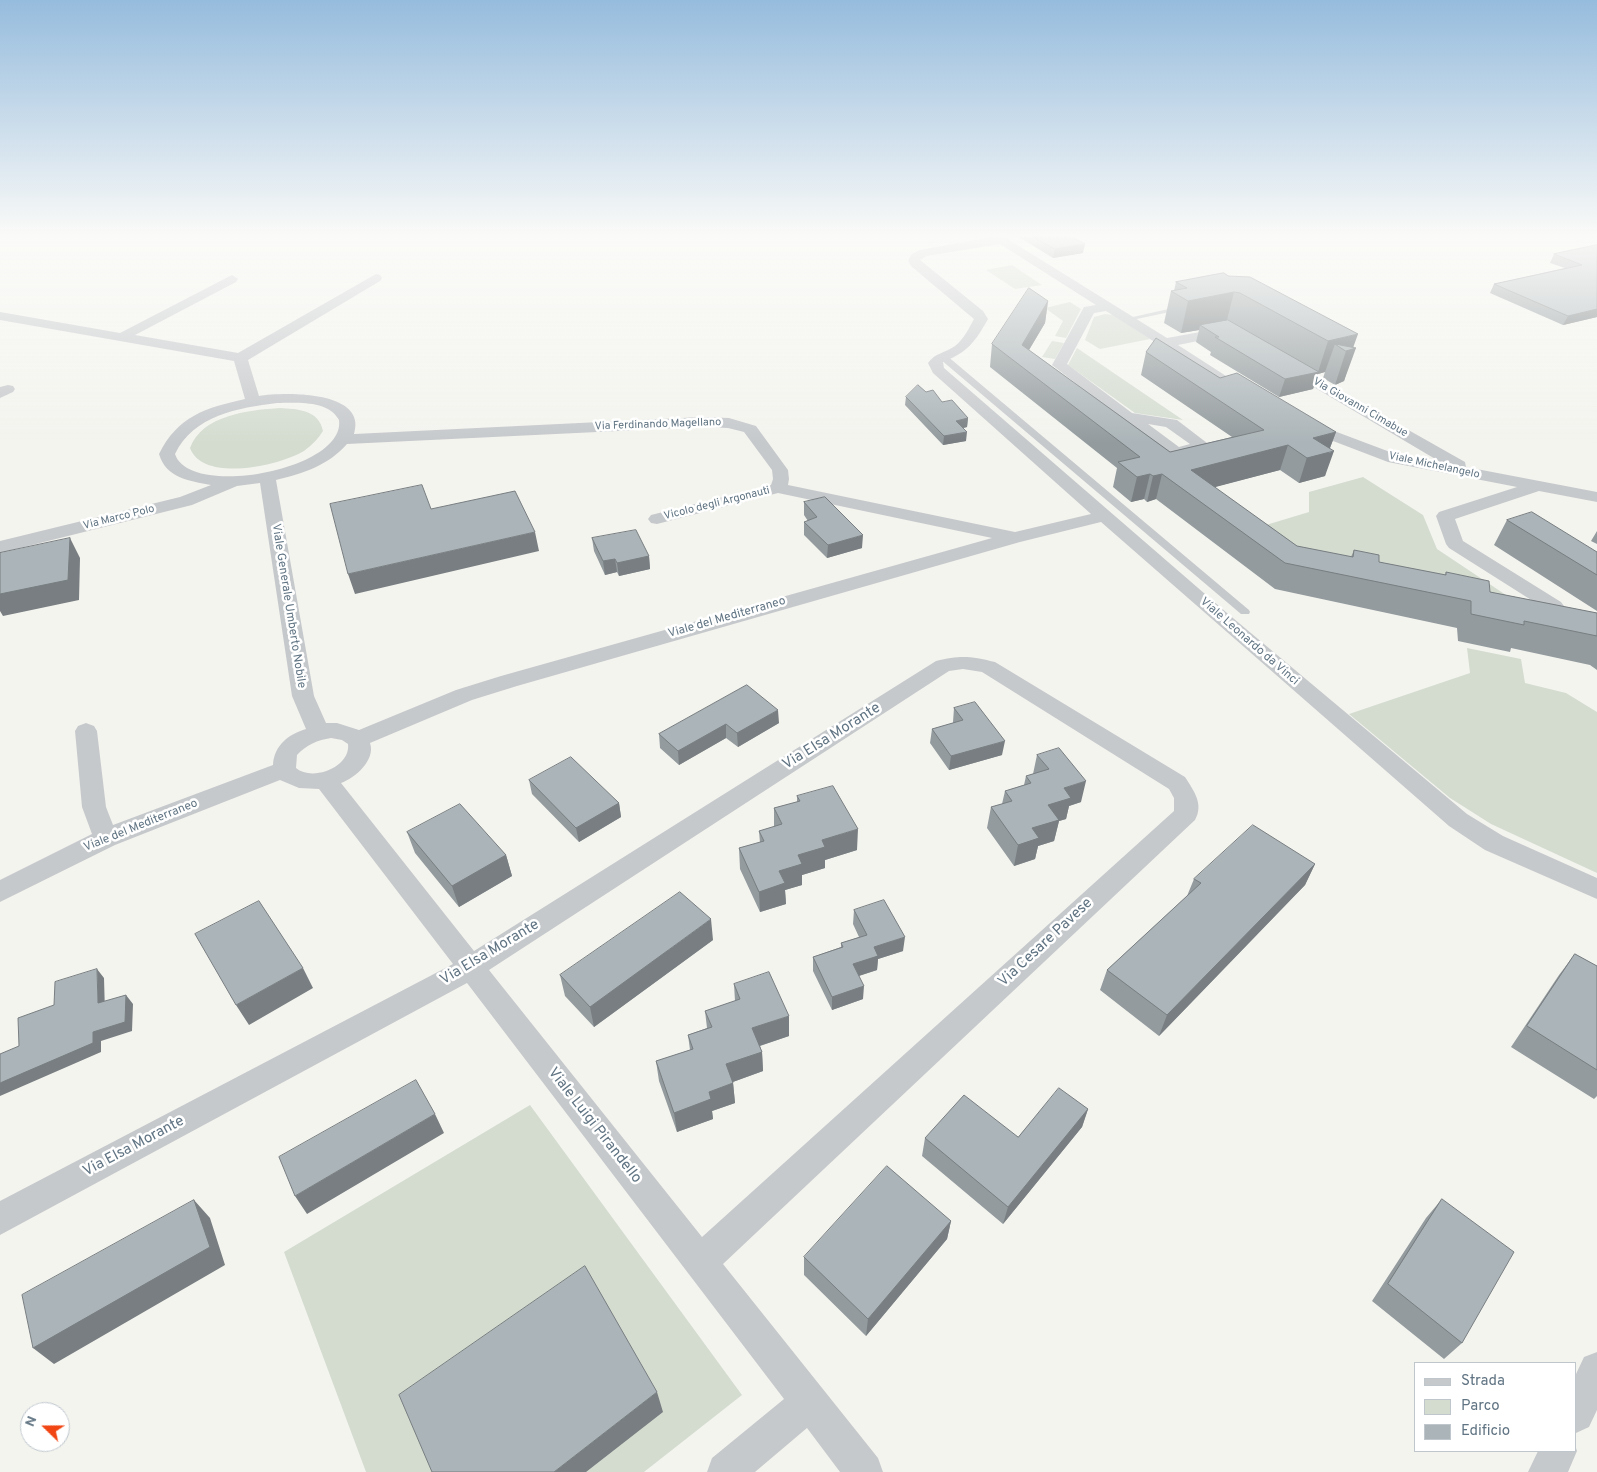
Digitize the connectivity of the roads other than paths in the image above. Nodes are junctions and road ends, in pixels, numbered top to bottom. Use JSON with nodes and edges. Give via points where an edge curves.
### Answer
{"nodes":[{"id":1,"x":181,"y":306,"type":"edge"},
{"id":2,"x":329,"y":306,"type":"edge"},
{"id":3,"x":968,"y":306,"type":"edge"},
{"id":4,"x":1191,"y":306,"type":"edge"},
{"id":5,"x":1107,"y":307,"type":"joint"},
{"id":6,"x":0,"y":316,"type":"edge"},
{"id":7,"x":1127,"y":319,"type":"junction"},
{"id":8,"x":122,"y":337,"type":"junction"},
{"id":9,"x":1243,"y":340,"type":"edge"},
{"id":10,"x":1165,"y":343,"type":"junction"},
{"id":11,"x":943,"y":357,"type":"junction"},
{"id":12,"x":240,"y":358,"type":"junction"},
{"id":13,"x":1276,"y":359,"type":"edge"},
{"id":14,"x":1256,"y":400,"type":"edge"},
{"id":15,"x":253,"y":401,"type":"junction"},
{"id":16,"x":1129,"y":418,"type":"dead end"},
{"id":17,"x":1293,"y":419,"type":"edge"},
{"id":18,"x":344,"y":439,"type":"junction"},
{"id":19,"x":1470,"y":473,"type":"junction"},
{"id":20,"x":266,"y":477,"type":"junction"},
{"id":21,"x":235,"y":481,"type":"junction"},
{"id":22,"x":1538,"y":486,"type":"junction"},
{"id":23,"x":778,"y":488,"type":"junction"},
{"id":24,"x":1597,"y":497,"type":"edge"},
{"id":25,"x":1103,"y":516,"type":"junction"},
{"id":26,"x":657,"y":519,"type":"dead end"},
{"id":27,"x":1014,"y":538,"type":"junction"},
{"id":28,"x":0,"y":547,"type":"edge"},
{"id":29,"x":1554,"y":606,"type":"edge"},
{"id":30,"x":1244,"y":612,"type":"dead end"},
{"id":31,"x":963,"y":662,"type":"joint"},
{"id":32,"x":86,"y":731,"type":"dead end"},
{"id":33,"x":319,"y":732,"type":"junction"},
{"id":34,"x":358,"y":739,"type":"junction"},
{"id":35,"x":285,"y":769,"type":"junction"},
{"id":36,"x":325,"y":780,"type":"junction"},
{"id":37,"x":106,"y":838,"type":"junction"},
{"id":38,"x":1597,"y":889,"type":"edge"},
{"id":39,"x":0,"y":892,"type":"edge"},
{"id":40,"x":470,"y":968,"type":"junction"},
{"id":41,"x":0,"y":1219,"type":"edge"},
{"id":42,"x":700,"y":1262,"type":"junction"},
{"id":43,"x":1597,"y":1370,"type":"edge"},
{"id":44,"x":809,"y":1402,"type":"junction"},
{"id":45,"x":1577,"y":1412,"type":"edge"},
{"id":46,"x":1557,"y":1452,"type":"edge"},
{"id":47,"x":726,"y":1472,"type":"edge"},
{"id":48,"x":864,"y":1472,"type":"edge"},
{"id":49,"x":1547,"y":1472,"type":"edge"}],
"edges":[{"from":1,"to":8,"type":"street"},
{"from":2,"to":12,"type":"street"},
{"from":3,"to":11,"type":"street","via":[[981,319],[966,346]]},
{"from":4,"to":7,"type":"lane"},
{"from":5,"to":7,"type":"street"},
{"from":5,"to":16,"type":"street","via":[[1089,310],[1059,365]]},
{"from":6,"to":8,"type":"street"},
{"from":7,"to":10,"type":"street"},
{"from":8,"to":12,"type":"street"},
{"from":9,"to":10,"type":"street","via":[[1226,330]]},
{"from":10,"to":14,"type":"street"},
{"from":11,"to":25,"type":"street","name":"Viale Leonardo da Vinci","via":[[935,363],[938,370]]},
{"from":11,"to":30,"type":"lane","name":"Viale Leonardo da Vinci"},
{"from":12,"to":15,"type":"street"},
{"from":13,"to":19,"type":"street","name":"Via Giovanni Cimabue"},
{"from":15,"to":18,"type":"street","via":[[301,398],[336,408],[346,416],[348,427]]},
{"from":15,"to":21,"type":"street","via":[[202,417],[183,428],[171,441],[167,454],[172,466],[186,475]]},
{"from":17,"to":19,"type":"street","name":"Viale Michelangelo","via":[[1394,459]]},
{"from":18,"to":20,"type":"street","via":[[315,461]]},
{"from":18,"to":23,"type":"street","name":"Via Ferdinando Magellano","via":[[729,423],[750,429],[780,470]]},
{"from":19,"to":22,"type":"street","name":"Viale Michelangelo"},
{"from":20,"to":21,"type":"street"},
{"from":20,"to":33,"type":"street","name":"Viale Generale Umberto Nobile","via":[[303,696]]},
{"from":21,"to":28,"type":"street","name":"Via Marco Polo","via":[[186,501]]},
{"from":22,"to":24,"type":"street","name":"Viale Michelangelo"},
{"from":22,"to":29,"type":"street","via":[[1445,516],[1455,544]]},
{"from":23,"to":26,"type":"street","name":"Vicolo degli Argonauti"},
{"from":23,"to":27,"type":"street"},
{"from":25,"to":27,"type":"street","name":"Viale del Mediterraneo"},
{"from":25,"to":38,"type":"street","name":"Viale Leonardo da Vinci","via":[[1458,820],[1494,843]]},
{"from":27,"to":34,"type":"street","name":"Viale del Mediterraneo","via":[[464,695]]},
{"from":31,"to":40,"type":"street","name":"Via Elsa Morante","via":[[943,666]]},
{"from":31,"to":42,"type":"street","name":"Via Cesare Pavese","via":[[988,667],[1177,783],[1186,797],[1186,814]]},
{"from":32,"to":37,"type":"street","via":[[94,807]]},
{"from":33,"to":34,"type":"street","via":[[342,731]]},
{"from":33,"to":35,"type":"street","via":[[288,752]]},
{"from":34,"to":36,"type":"street","via":[[360,754],[355,762],[337,776]]},
{"from":35,"to":36,"type":"street","via":[[299,780]]},
{"from":35,"to":37,"type":"street","name":"Viale del Mediterraneo"},
{"from":36,"to":40,"type":"street","name":"Viale Luigi Pirandello"},
{"from":37,"to":39,"type":"street","name":"Viale del Mediterraneo"},
{"from":40,"to":41,"type":"street","name":"Via Elsa Morante"},
{"from":40,"to":42,"type":"street","name":"Viale Luigi Pirandello"},
{"from":42,"to":44,"type":"street","name":"Viale Luigi Pirandello"},
{"from":43,"to":45,"type":"street"},
{"from":44,"to":47,"type":"street"},
{"from":44,"to":48,"type":"street","name":"Viale Luigi Pirandello"},
{"from":46,"to":49,"type":"street"}]}
